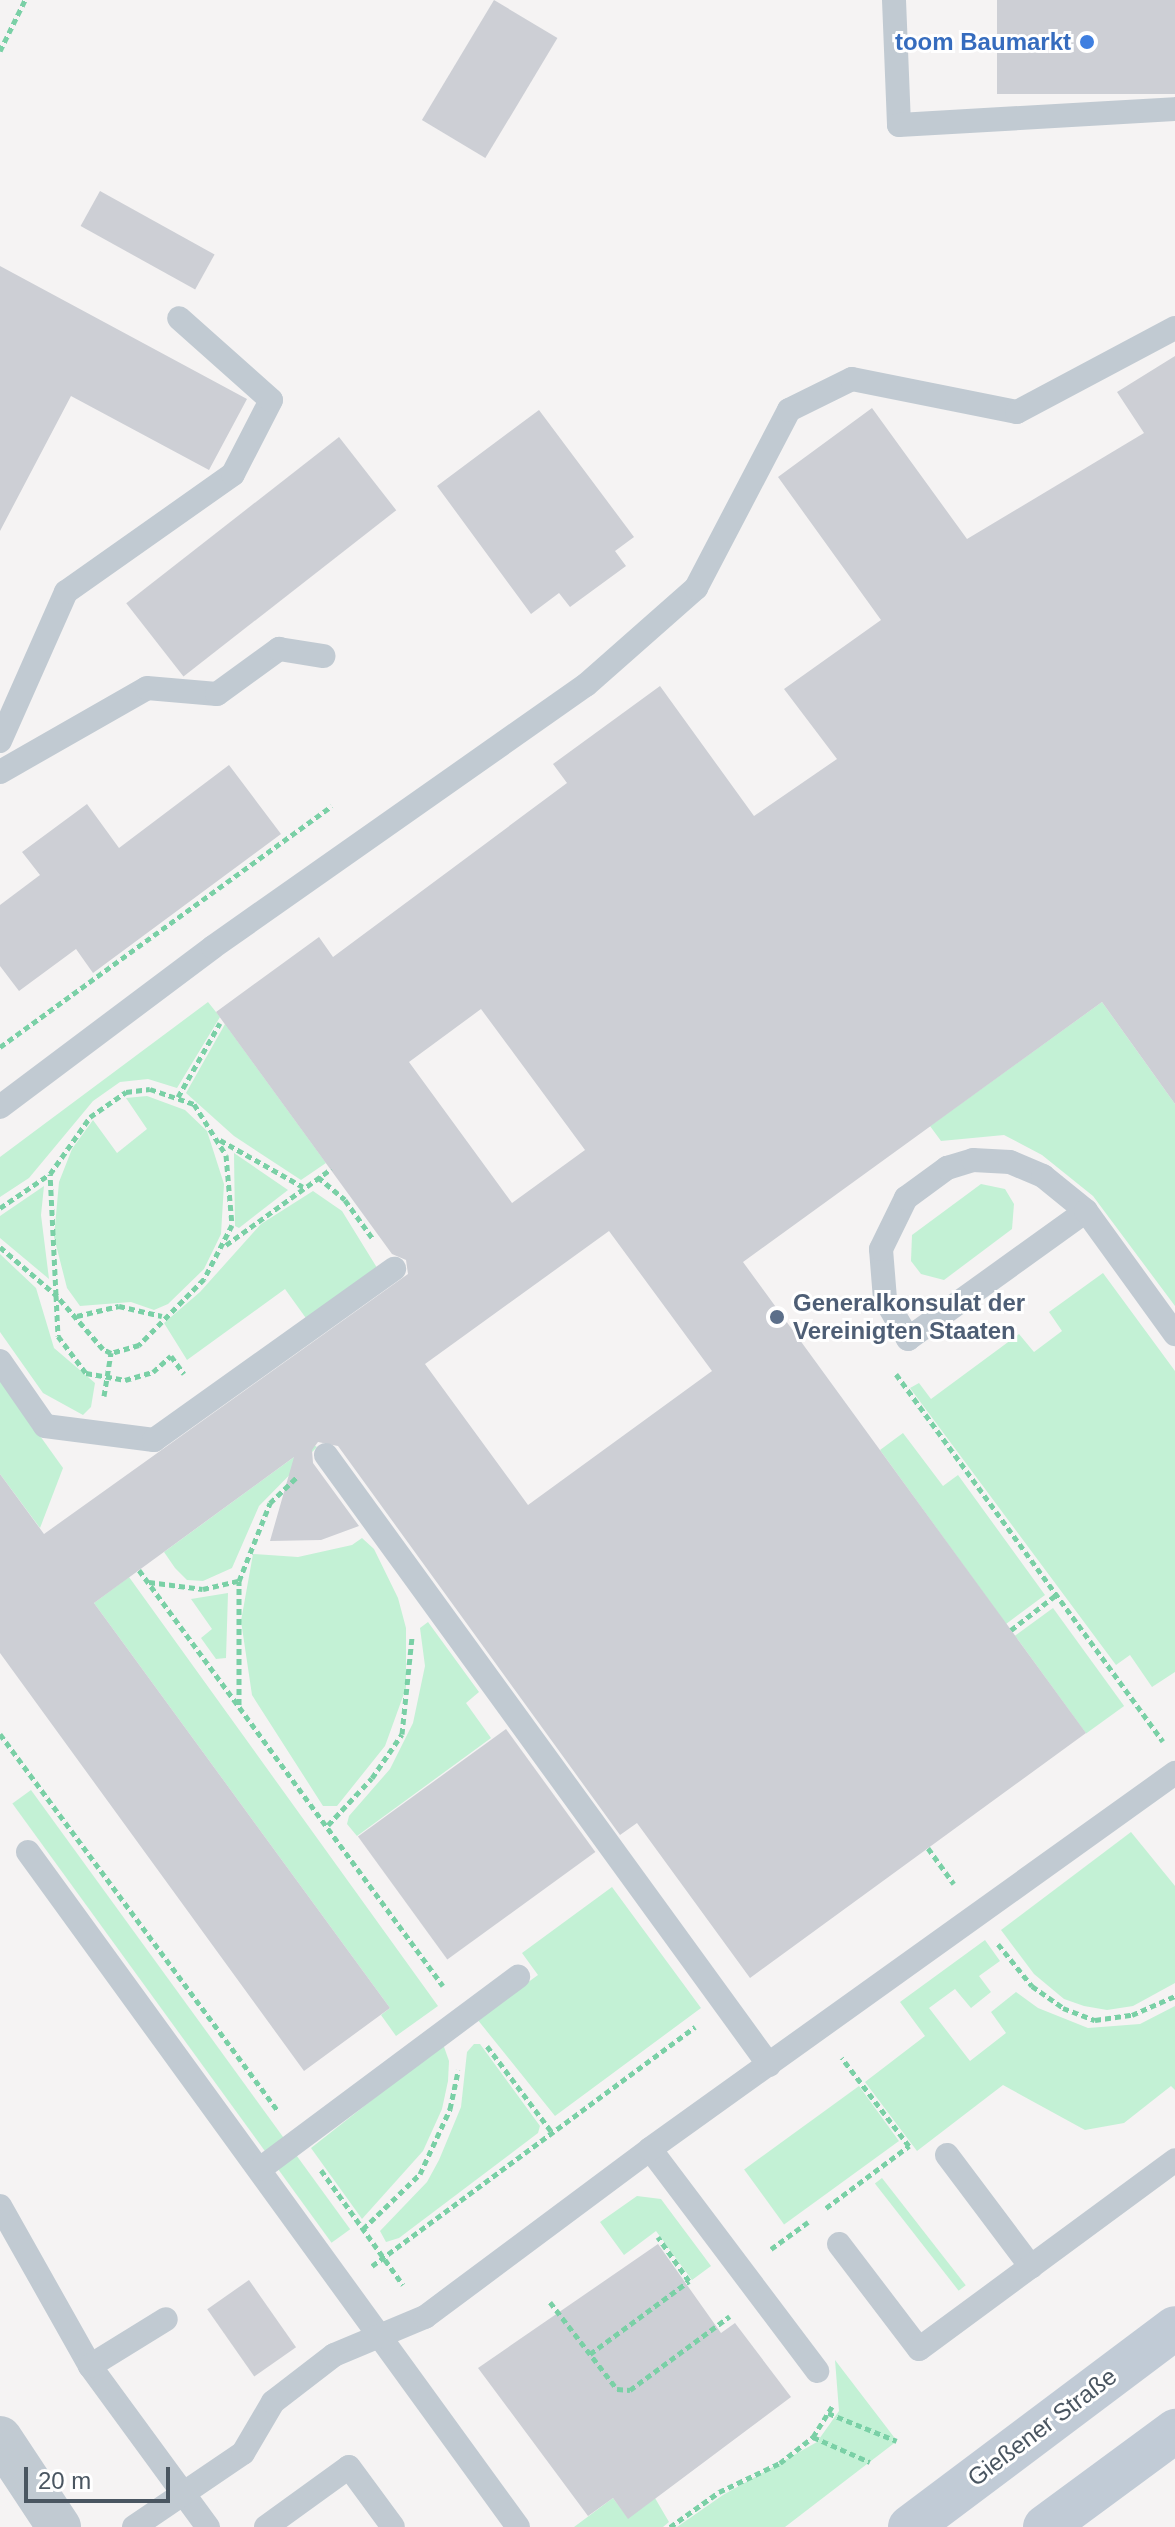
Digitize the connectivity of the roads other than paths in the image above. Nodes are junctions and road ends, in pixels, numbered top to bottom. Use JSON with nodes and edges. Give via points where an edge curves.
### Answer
{"nodes":[{"id":1,"x":894,"y":0,"type":"edge"},
{"id":2,"x":1175,"y":109,"type":"edge"},
{"id":3,"x":179,"y":318,"type":"dead end"},
{"id":4,"x":1175,"y":328,"type":"edge"},
{"id":5,"x":323,"y":656,"type":"dead end"},
{"id":6,"x":0,"y":741,"type":"edge"},
{"id":7,"x":0,"y":772,"type":"edge"},
{"id":8,"x":0,"y":1107,"type":"edge"},
{"id":9,"x":1086,"y":1211,"type":"junction"},
{"id":10,"x":394,"y":1269,"type":"road end"},
{"id":11,"x":1175,"y":1334,"type":"edge"},
{"id":12,"x":0,"y":1361,"type":"edge"},
{"id":13,"x":317,"y":1462,"type":"road end"},
{"id":14,"x":1175,"y":1773,"type":"edge"},
{"id":15,"x":28,"y":1852,"type":"dead end"},
{"id":16,"x":518,"y":1977,"type":"dead end"},
{"id":17,"x":769,"y":2065,"type":"junction"},
{"id":18,"x":650,"y":2149,"type":"junction"},
{"id":19,"x":947,"y":2155,"type":"dead end"},
{"id":20,"x":1175,"y":2160,"type":"edge"},
{"id":21,"x":260,"y":2169,"type":"junction"},
{"id":22,"x":0,"y":2206,"type":"edge"},
{"id":23,"x":839,"y":2244,"type":"dead end"},
{"id":24,"x":1031,"y":2267,"type":"junction"},
{"id":25,"x":166,"y":2319,"type":"dead end"},
{"id":26,"x":1175,"y":2328,"type":"edge"},
{"id":27,"x":384,"y":2337,"type":"junction"},
{"id":28,"x":90,"y":2366,"type":"junction"},
{"id":29,"x":817,"y":2371,"type":"road end"},
{"id":30,"x":1175,"y":2431,"type":"edge"},
{"id":31,"x":2,"y":2446,"type":"edge"},
{"id":32,"x":183,"y":2493,"type":"junction"},
{"id":33,"x":59,"y":2527,"type":"edge"},
{"id":34,"x":134,"y":2527,"type":"edge"},
{"id":35,"x":208,"y":2527,"type":"edge"},
{"id":36,"x":266,"y":2527,"type":"edge"},
{"id":37,"x":393,"y":2527,"type":"edge"},
{"id":38,"x":518,"y":2527,"type":"edge"},
{"id":39,"x":910,"y":2527,"type":"edge"},
{"id":40,"x":1045,"y":2527,"type":"edge"}],
"edges":[{"from":1,"to":2,"type":"lane","via":[[899,125]]},
{"from":3,"to":6,"type":"lane","via":[[271,400],[233,474],[66,592]]},
{"from":4,"to":8,"type":"lane","via":[[1017,412],[852,379],[789,410],[696,588],[586,685],[213,947]]},
{"from":5,"to":7,"type":"lane","via":[[279,649],[217,694],[147,688]]},
{"from":9,"to":9,"type":"lane","via":[[908,1339],[885,1299],[881,1249],[893,1217],[906,1198],[947,1168],[973,1160],[1010,1162],[1043,1176]]},
{"from":9,"to":11,"type":"lane"},
{"from":10,"to":12,"type":"lane","via":[[154,1440],[45,1426]]},
{"from":13,"to":17,"type":"lane"},
{"from":14,"to":17,"type":"lane"},
{"from":15,"to":21,"type":"lane"},
{"from":16,"to":21,"type":"lane"},
{"from":17,"to":18,"type":"lane"},
{"from":18,"to":27,"type":"lane","via":[[425,2317]]},
{"from":18,"to":29,"type":"lane"},
{"from":19,"to":24,"type":"lane"},
{"from":20,"to":24,"type":"lane"},
{"from":21,"to":27,"type":"lane"},
{"from":22,"to":28,"type":"lane"},
{"from":23,"to":24,"type":"lane","via":[[919,2349]]},
{"from":25,"to":28,"type":"lane"},
{"from":26,"to":39,"type":"main road","name":"Gießener Straße"},
{"from":27,"to":32,"type":"lane","via":[[334,2355],[273,2402],[243,2453]]},
{"from":27,"to":38,"type":"lane"},
{"from":28,"to":32,"type":"lane"},
{"from":30,"to":40,"type":"main road"},
{"from":31,"to":33,"type":"street"},
{"from":32,"to":34,"type":"lane"},
{"from":32,"to":35,"type":"lane"},
{"from":36,"to":37,"type":"lane","via":[[349,2467]]}]}
